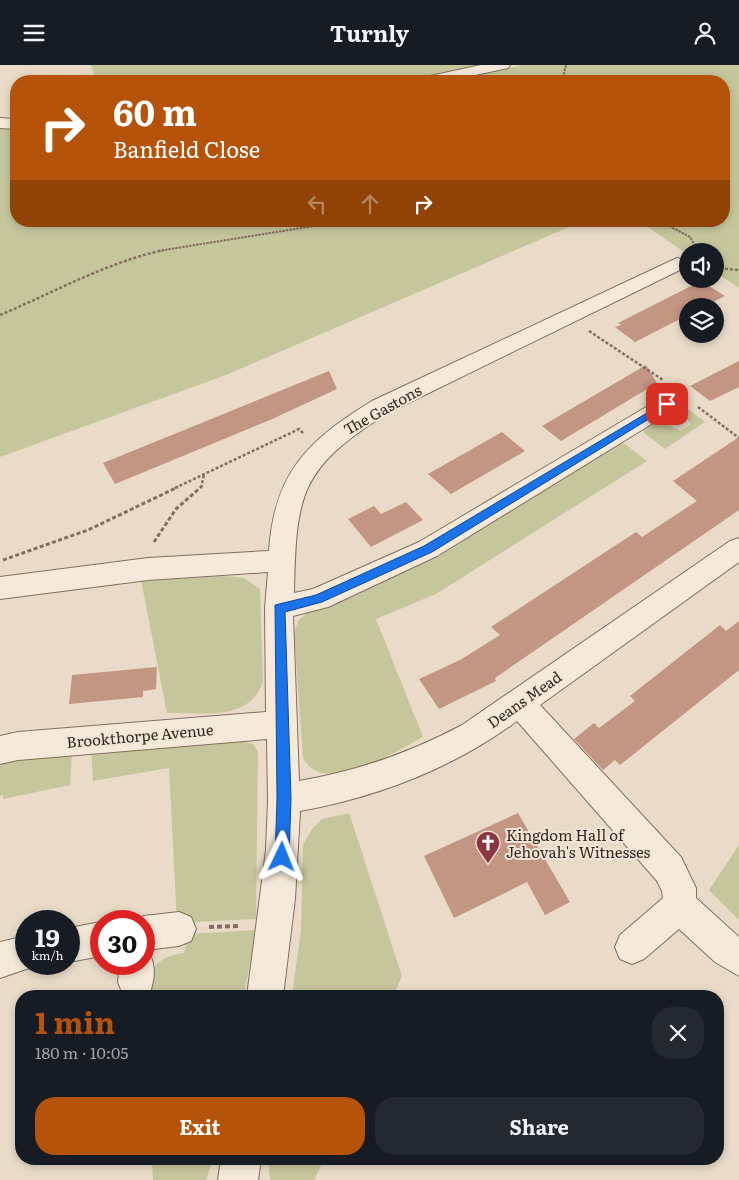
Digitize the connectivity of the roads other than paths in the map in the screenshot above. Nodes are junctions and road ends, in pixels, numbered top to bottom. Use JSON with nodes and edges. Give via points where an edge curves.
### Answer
{"nodes":[{"id":1,"x":504,"y":65,"type":"edge"},
{"id":2,"x":455,"y":75,"type":"edge"},
{"id":3,"x":677,"y":264,"type":"dead end"},
{"id":4,"x":678,"y":424,"type":"dead end"},
{"id":5,"x":739,"y":548,"type":"edge"},
{"id":6,"x":281,"y":561,"type":"junction"},
{"id":7,"x":0,"y":589,"type":"edge"},
{"id":8,"x":279,"y":608,"type":"junction"},
{"id":9,"x":520,"y":703,"type":"junction"},
{"id":10,"x":281,"y":724,"type":"junction"},
{"id":11,"x":0,"y":750,"type":"edge"},
{"id":12,"x":284,"y":799,"type":"junction"},
{"id":13,"x":680,"y":906,"type":"junction"},
{"id":14,"x":179,"y":929,"type":"road end"},
{"id":15,"x":155,"y":932,"type":"edge"},
{"id":16,"x":632,"y":947,"type":"dead end"},
{"id":17,"x":15,"y":956,"type":"edge"},
{"id":18,"x":739,"y":958,"type":"edge"},
{"id":19,"x":0,"y":960,"type":"edge"},
{"id":20,"x":267,"y":990,"type":"edge"},
{"id":21,"x":240,"y":1165,"type":"edge"},
{"id":22,"x":238,"y":1180,"type":"edge"}],
"edges":[{"from":1,"to":2,"type":"street"},
{"from":3,"to":6,"type":"street","name":"The Gastons","via":[[380,407],[339,433],[319,452],[291,497]]},
{"from":4,"to":8,"type":"street","via":[[667,404],[428,549],[318,599]]},
{"from":5,"to":9,"type":"street","name":"Deans Mead"},
{"from":6,"to":7,"type":"street","via":[[148,569]]},
{"from":6,"to":8,"type":"street","name":"The Gastons"},
{"from":8,"to":10,"type":"street","name":"The Gastons"},
{"from":9,"to":12,"type":"street","name":"Deans Mead","via":[[464,739],[400,770],[364,782]]},
{"from":9,"to":13,"type":"street","via":[[669,869],[679,888]]},
{"from":10,"to":11,"type":"street","name":"Brookthorpe Avenue"},
{"from":10,"to":12,"type":"street","name":"The Gastons"},
{"from":12,"to":20,"type":"street","name":"The Gastons","via":[[276,923]]},
{"from":13,"to":16,"type":"street"},
{"from":13,"to":18,"type":"street"},
{"from":14,"to":15,"type":"street"},
{"from":17,"to":19,"type":"street"},
{"from":21,"to":22,"type":"street"}]}
